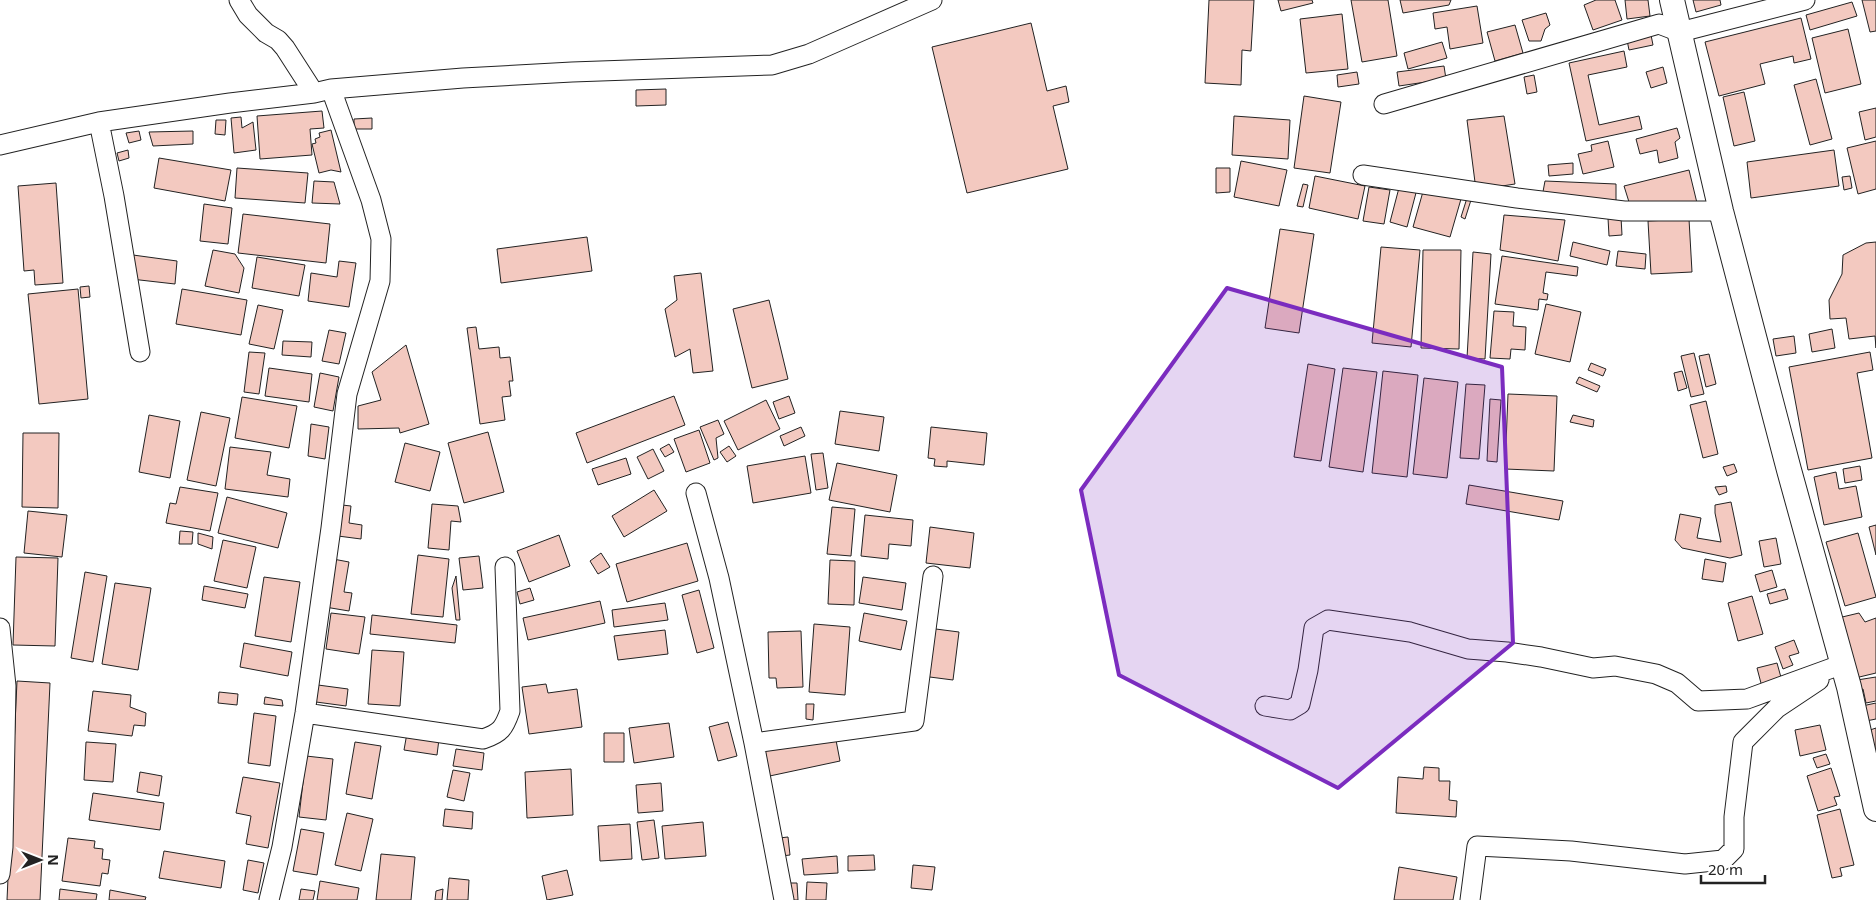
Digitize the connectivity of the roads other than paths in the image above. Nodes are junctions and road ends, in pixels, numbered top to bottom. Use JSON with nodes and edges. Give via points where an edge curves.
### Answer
{"nodes":[{"id":1,"x":240,"y":0,"type":"edge"},
{"id":2,"x":932,"y":0,"type":"edge"},
{"id":3,"x":1672,"y":0,"type":"edge"},
{"id":4,"x":1805,"y":0,"type":"edge"},
{"id":5,"x":1680,"y":32,"type":"junction"},
{"id":6,"x":323,"y":91,"type":"junction"},
{"id":7,"x":1384,"y":104,"type":"dead end"},
{"id":8,"x":99,"y":122,"type":"junction"},
{"id":9,"x":0,"y":145,"type":"edge"},
{"id":10,"x":1364,"y":175,"type":"dead end"},
{"id":11,"x":1721,"y":211,"type":"junction"},
{"id":12,"x":140,"y":352,"type":"dead end"},
{"id":13,"x":696,"y":493,"type":"dead end"},
{"id":14,"x":504,"y":567,"type":"dead end"},
{"id":15,"x":933,"y":576,"type":"dead end"},
{"id":16,"x":0,"y":628,"type":"edge"},
{"id":17,"x":1842,"y":664,"type":"junction"},
{"id":18,"x":1265,"y":706,"type":"dead end"},
{"id":19,"x":305,"y":713,"type":"junction"},
{"id":20,"x":754,"y":743,"type":"junction"},
{"id":21,"x":1873,"y":778,"type":"edge"},
{"id":22,"x":1876,"y":809,"type":"edge"},
{"id":23,"x":0,"y":874,"type":"edge"},
{"id":24,"x":269,"y":900,"type":"edge"},
{"id":25,"x":784,"y":900,"type":"edge"},
{"id":26,"x":1470,"y":900,"type":"edge"}],
"edges":[{"from":1,"to":6,"type":"street","via":[[248,15],[278,40]]},
{"from":2,"to":6,"type":"street","via":[[809,54],[772,65],[463,78]]},
{"from":3,"to":5,"type":"street"},
{"from":4,"to":5,"type":"street"},
{"from":5,"to":7,"type":"street","via":[[1659,24]]},
{"from":5,"to":11,"type":"street"},
{"from":6,"to":8,"type":"street"},
{"from":6,"to":19,"type":"street","via":[[371,200],[380,239],[380,280],[347,394]]},
{"from":8,"to":9,"type":"street"},
{"from":8,"to":12,"type":"street"},
{"from":10,"to":11,"type":"street","via":[[1624,211]]},
{"from":11,"to":17,"type":"street"},
{"from":13,"to":20,"type":"street","via":[[719,578]]},
{"from":14,"to":19,"type":"street","via":[[510,711],[496,735],[483,739]]},
{"from":15,"to":20,"type":"street","via":[[914,721]]},
{"from":16,"to":23,"type":"street","via":[[6,686],[4,847]]},
{"from":17,"to":18,"type":"street","via":[[1747,698],[1698,701],[1677,683],[1656,674],[1615,666],[1593,668],[1541,657],[1468,649],[1410,632],[1328,620],[1314,628],[1300,704],[1290,710]]},
{"from":17,"to":21,"type":"street"},
{"from":17,"to":26,"type":"street","via":[[1777,708],[1743,742],[1734,817],[1734,848],[1723,860],[1685,864],[1572,851],[1477,846]]},
{"from":19,"to":24,"type":"street","via":[[282,848]]},
{"from":20,"to":25,"type":"street"},
{"from":21,"to":22,"type":"street"}]}
